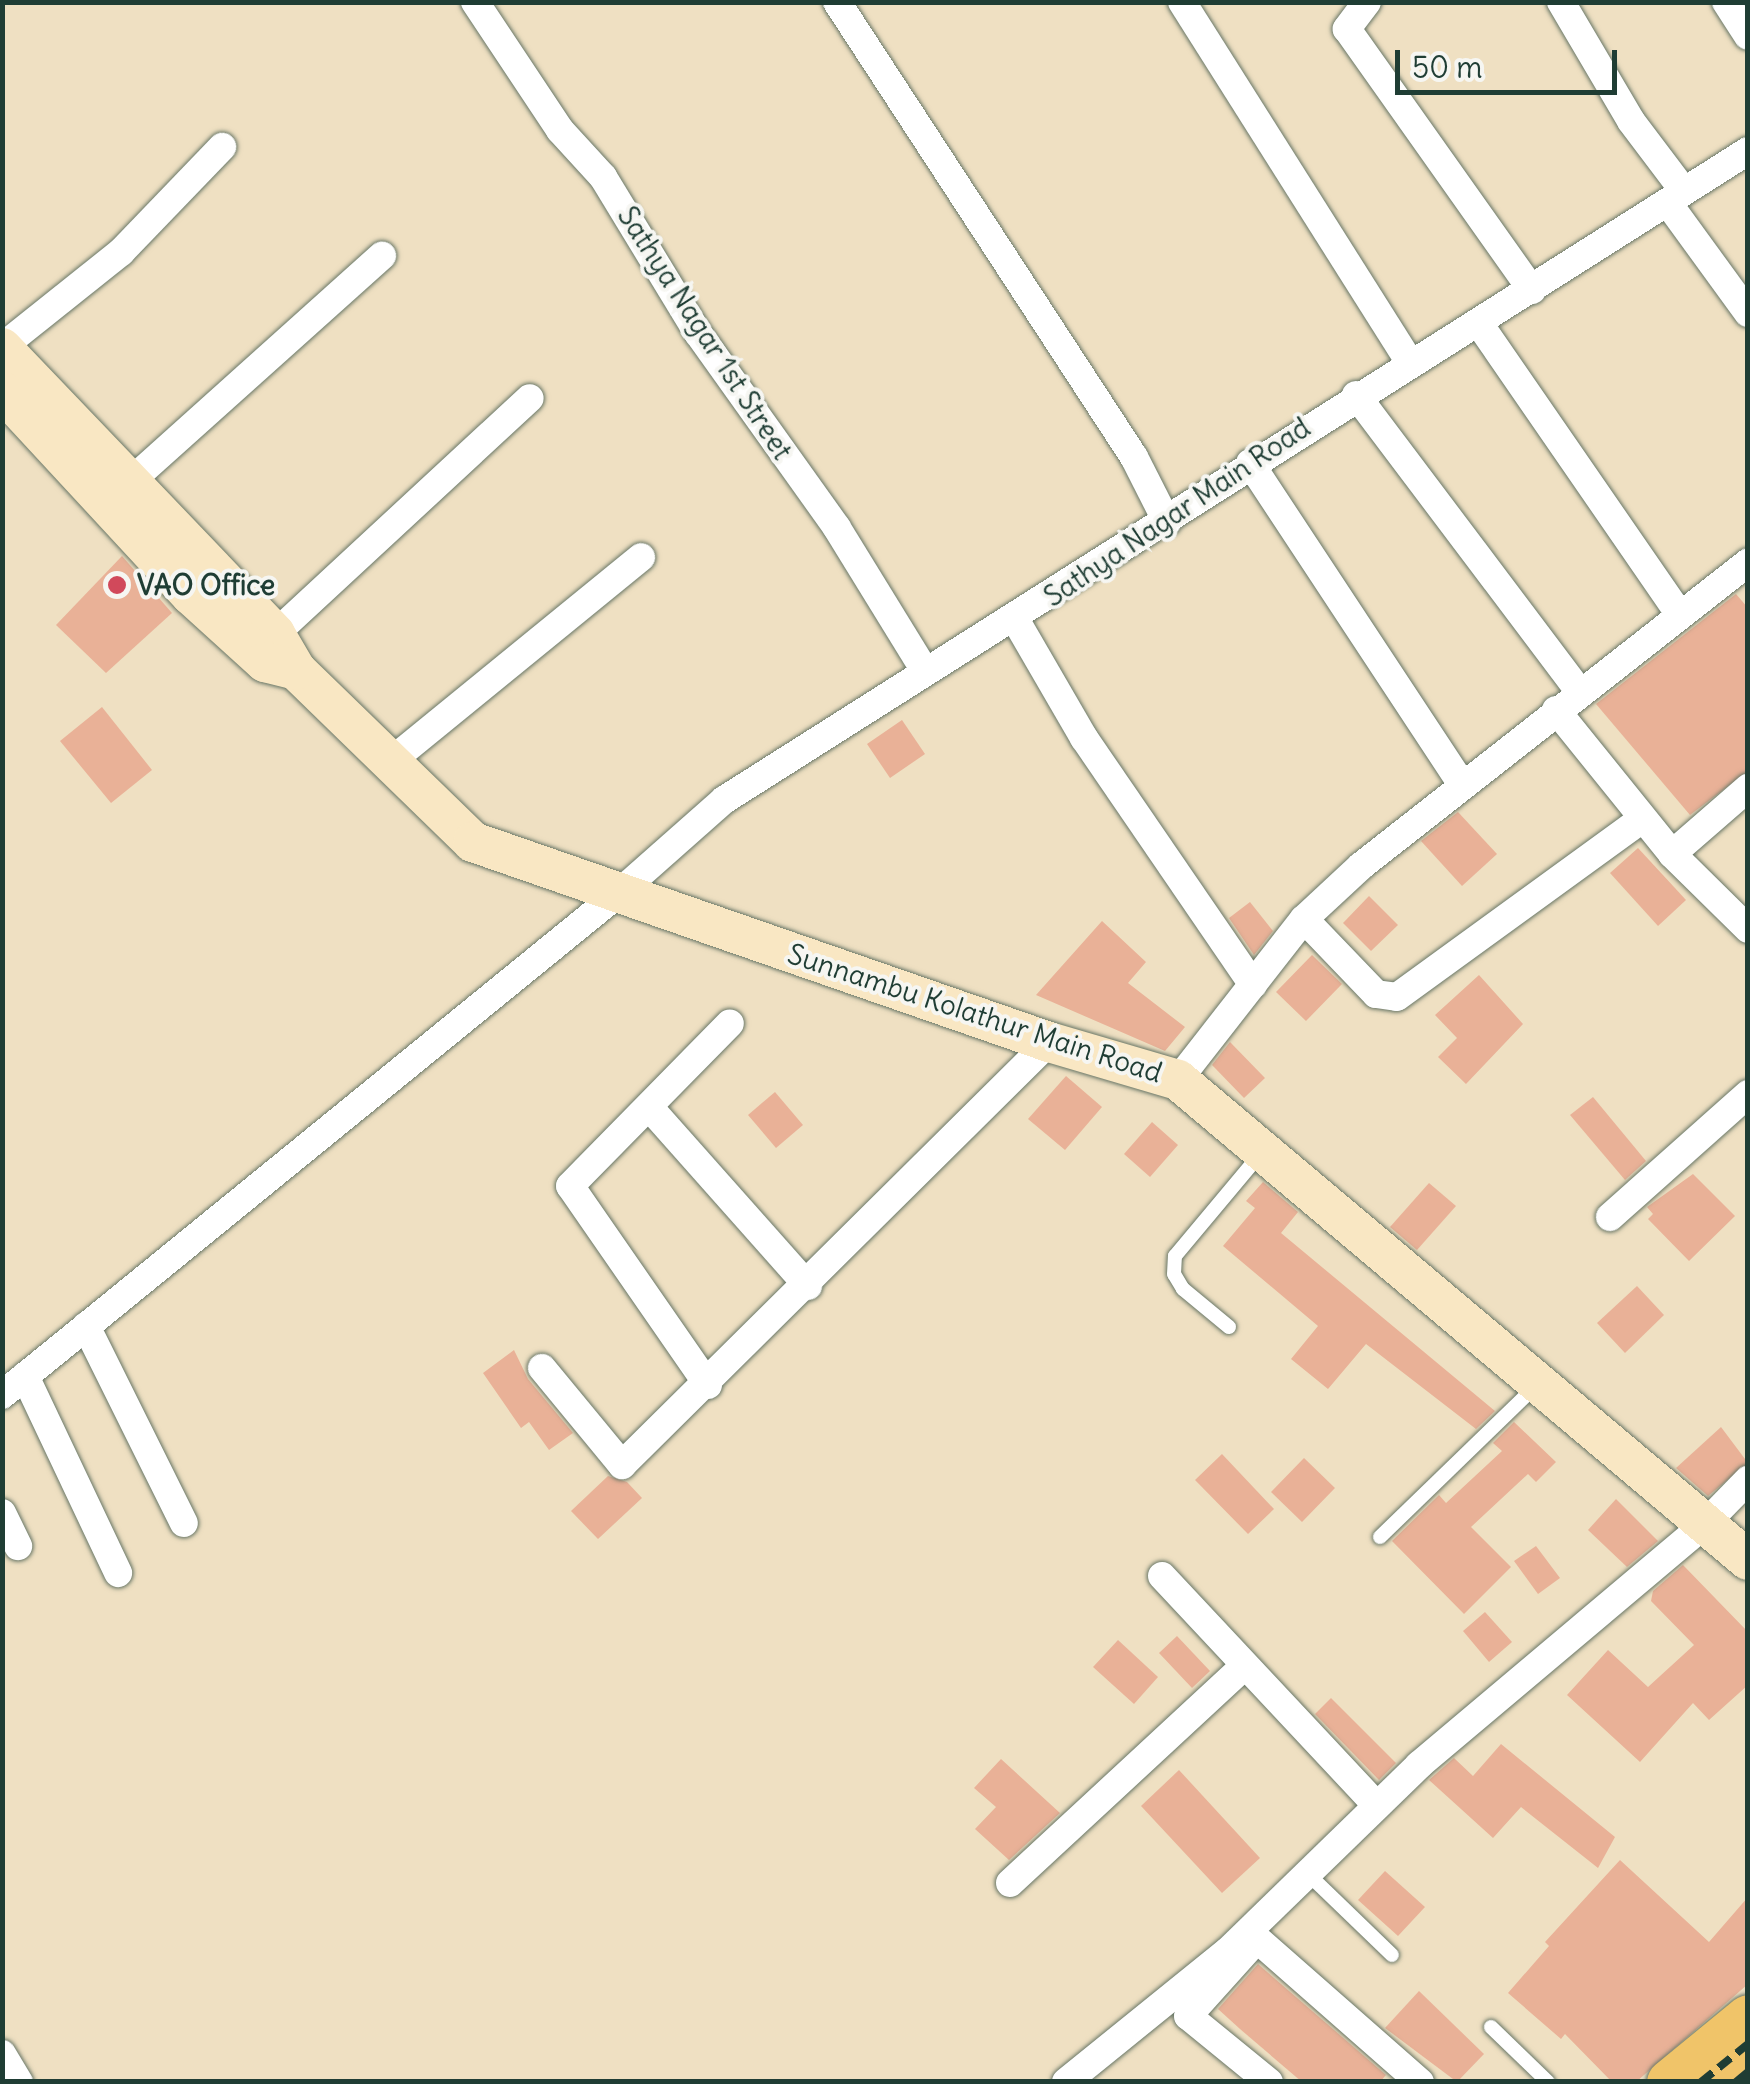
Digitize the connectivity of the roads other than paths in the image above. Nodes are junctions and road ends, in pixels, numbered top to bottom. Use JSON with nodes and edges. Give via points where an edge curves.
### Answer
{"nodes":[{"id":1,"x":476,"y":2,"type":"edge"},
{"id":2,"x":837,"y":2,"type":"edge"},
{"id":3,"x":1182,"y":2,"type":"edge"},
{"id":4,"x":1366,"y":2,"type":"edge"},
{"id":5,"x":1560,"y":2,"type":"edge"},
{"id":6,"x":1726,"y":2,"type":"edge"},
{"id":7,"x":1748,"y":36,"type":"edge"},
{"id":8,"x":222,"y":147,"type":"dead end"},
{"id":9,"x":1748,"y":150,"type":"edge"},
{"id":10,"x":1676,"y":197,"type":"junction"},
{"id":11,"x":382,"y":256,"type":"dead end"},
{"id":12,"x":1532,"y":290,"type":"junction"},
{"id":13,"x":1748,"y":313,"type":"edge"},
{"id":14,"x":1480,"y":325,"type":"junction"},
{"id":15,"x":2,"y":347,"type":"edge"},
{"id":16,"x":1410,"y":362,"type":"junction"},
{"id":17,"x":2,"y":391,"type":"edge"},
{"id":18,"x":1356,"y":395,"type":"junction"},
{"id":19,"x":530,"y":398,"type":"dead end"},
{"id":20,"x":1250,"y":463,"type":"junction"},
{"id":21,"x":132,"y":480,"type":"junction"},
{"id":22,"x":1167,"y":522,"type":"junction"},
{"id":23,"x":641,"y":557,"type":"dead end"},
{"id":24,"x":1748,"y":563,"type":"edge"},
{"id":25,"x":1680,"y":615,"type":"junction"},
{"id":26,"x":1015,"y":619,"type":"junction"},
{"id":27,"x":275,"y":634,"type":"junction"},
{"id":28,"x":296,"y":670,"type":"junction"},
{"id":29,"x":926,"y":671,"type":"junction"},
{"id":30,"x":1580,"y":692,"type":"junction"},
{"id":31,"x":1556,"y":710,"type":"junction"},
{"id":32,"x":390,"y":762,"type":"junction"},
{"id":33,"x":1462,"y":784,"type":"junction"},
{"id":34,"x":1748,"y":788,"type":"edge"},
{"id":35,"x":1641,"y":820,"type":"junction"},
{"id":36,"x":1672,"y":854,"type":"junction"},
{"id":37,"x":620,"y":892,"type":"junction"},
{"id":38,"x":1304,"y":919,"type":"junction"},
{"id":39,"x":1748,"y":929,"type":"edge"},
{"id":40,"x":1253,"y":984,"type":"junction"},
{"id":41,"x":730,"y":1023,"type":"dead end"},
{"id":42,"x":1049,"y":1042,"type":"junction"},
{"id":43,"x":1178,"y":1080,"type":"junction"},
{"id":44,"x":1748,"y":1094,"type":"edge"},
{"id":45,"x":650,"y":1108,"type":"junction"},
{"id":46,"x":1262,"y":1151,"type":"junction"},
{"id":47,"x":1610,"y":1217,"type":"dead end"},
{"id":48,"x":808,"y":1286,"type":"junction"},
{"id":49,"x":86,"y":1326,"type":"junction"},
{"id":50,"x":1229,"y":1327,"type":"dead end"},
{"id":51,"x":542,"y":1368,"type":"dead end"},
{"id":52,"x":10,"y":1381,"type":"edge"},
{"id":53,"x":1538,"y":1384,"type":"junction"},
{"id":54,"x":708,"y":1386,"type":"junction"},
{"id":55,"x":1748,"y":1480,"type":"edge"},
{"id":56,"x":2,"y":1513,"type":"edge"},
{"id":57,"x":184,"y":1523,"type":"dead end"},
{"id":58,"x":1705,"y":1524,"type":"junction"},
{"id":59,"x":1380,"y":1537,"type":"dead end"},
{"id":60,"x":18,"y":1546,"type":"dead end"},
{"id":61,"x":1748,"y":1560,"type":"edge"},
{"id":62,"x":118,"y":1573,"type":"dead end"},
{"id":63,"x":1162,"y":1576,"type":"dead end"},
{"id":64,"x":1242,"y":1668,"type":"junction"},
{"id":65,"x":1376,"y":1804,"type":"junction"},
{"id":66,"x":1306,"y":1874,"type":"junction"},
{"id":67,"x":1010,"y":1883,"type":"dead end"},
{"id":68,"x":1392,"y":1955,"type":"dead end"},
{"id":69,"x":1748,"y":2017,"type":"edge"},
{"id":70,"x":1491,"y":2027,"type":"dead end"},
{"id":71,"x":2,"y":2054,"type":"edge"},
{"id":72,"x":1748,"y":2059,"type":"edge"},
{"id":73,"x":19,"y":2082,"type":"edge"},
{"id":74,"x":1066,"y":2082,"type":"edge"},
{"id":75,"x":1268,"y":2082,"type":"edge"},
{"id":76,"x":1420,"y":2082,"type":"edge"},
{"id":77,"x":1548,"y":2082,"type":"edge"},
{"id":78,"x":1669,"y":2082,"type":"edge"},
{"id":79,"x":1721,"y":2082,"type":"edge"}],
"edges":[{"from":1,"to":29,"type":"street","name":"Sathya Nagar 1st Street","via":[[560,130],[604,177],[698,333],[837,528]]},
{"from":2,"to":22,"type":"street","via":[[1134,457]]},
{"from":3,"to":16,"type":"street"},
{"from":4,"to":12,"type":"street","via":[[1347,29]]},
{"from":5,"to":10,"type":"street"},
{"from":6,"to":7,"type":"street"},
{"from":8,"to":15,"type":"street","via":[[120,252]]},
{"from":9,"to":10,"type":"street","name":"Sathya Nagar Main Road"},
{"from":10,"to":12,"type":"street","name":"Sathya Nagar Main Road"},
{"from":10,"to":13,"type":"street"},
{"from":11,"to":21,"type":"street"},
{"from":12,"to":14,"type":"street","name":"Sathya Nagar Main Road"},
{"from":14,"to":16,"type":"street","name":"Sathya Nagar Main Road"},
{"from":14,"to":25,"type":"street"},
{"from":15,"to":21,"type":"street","name":"Sunnambu Kolathur Main Road"},
{"from":16,"to":18,"type":"street","name":"Sathya Nagar Main Road"},
{"from":17,"to":28,"type":"street","name":"Sunnambu Kolathur Main Road","via":[[191,594],[265,662]]},
{"from":18,"to":20,"type":"street","name":"Sathya Nagar Main Road"},
{"from":18,"to":30,"type":"street"},
{"from":19,"to":27,"type":"street"},
{"from":20,"to":22,"type":"street","name":"Sathya Nagar Main Road"},
{"from":20,"to":33,"type":"street"},
{"from":21,"to":27,"type":"street","name":"Sunnambu Kolathur Main Road"},
{"from":22,"to":26,"type":"street","name":"Sathya Nagar Main Road"},
{"from":23,"to":32,"type":"street"},
{"from":24,"to":25,"type":"street"},
{"from":25,"to":30,"type":"street"},
{"from":26,"to":29,"type":"street","name":"Sathya Nagar Main Road"},
{"from":26,"to":40,"type":"street","via":[[1084,738]]},
{"from":27,"to":28,"type":"street","name":"Sunnambu Kolathur Main Road"},
{"from":28,"to":32,"type":"street","name":"Sunnambu Kolathur Main Road"},
{"from":29,"to":37,"type":"street","name":"Sathya Nagar Main Road","via":[[724,800]]},
{"from":30,"to":31,"type":"street"},
{"from":31,"to":33,"type":"street"},
{"from":31,"to":35,"type":"street"},
{"from":32,"to":37,"type":"street","name":"Sunnambu Kolathur Main Road","via":[[472,842]]},
{"from":33,"to":38,"type":"street"},
{"from":34,"to":36,"type":"street"},
{"from":35,"to":36,"type":"street"},
{"from":35,"to":38,"type":"street","via":[[1397,997],[1376,994]]},
{"from":36,"to":39,"type":"street"},
{"from":37,"to":42,"type":"street","name":"Sunnambu Kolathur Main Road"},
{"from":37,"to":49,"type":"street","name":"Sathya Nagar Main Road"},
{"from":38,"to":40,"type":"street"},
{"from":40,"to":43,"type":"street"},
{"from":41,"to":45,"type":"street"},
{"from":42,"to":43,"type":"street","name":"Sunnambu Kolathur Main Road"},
{"from":42,"to":48,"type":"street"},
{"from":43,"to":46,"type":"street","name":"Sunnambu Kolathur Main Road"},
{"from":44,"to":47,"type":"street"},
{"from":45,"to":48,"type":"street"},
{"from":45,"to":54,"type":"street","via":[[570,1186]]},
{"from":46,"to":50,"type":"lane","via":[[1174,1256],[1183,1289]]},
{"from":46,"to":53,"type":"street","name":"Sunnambu Kolathur Main Road"},
{"from":48,"to":54,"type":"street"},
{"from":49,"to":52,"type":"street","name":"Sathya Nagar Main Road"},
{"from":49,"to":57,"type":"street"},
{"from":51,"to":54,"type":"street","via":[[622,1465]]},
{"from":52,"to":62,"type":"street"},
{"from":53,"to":58,"type":"street","name":"Sunnambu Kolathur Main Road"},
{"from":53,"to":59,"type":"lane"},
{"from":55,"to":58,"type":"street"},
{"from":56,"to":60,"type":"street"},
{"from":58,"to":61,"type":"street","name":"Sunnambu Kolathur Main Road"},
{"from":58,"to":65,"type":"street"},
{"from":63,"to":64,"type":"street"},
{"from":64,"to":65,"type":"street"},
{"from":64,"to":67,"type":"street"},
{"from":65,"to":66,"type":"street"},
{"from":66,"to":68,"type":"lane"},
{"from":66,"to":74,"type":"street","via":[[1228,1951]]},
{"from":69,"to":78,"type":"main road"},
{"from":70,"to":77,"type":"lane"},
{"from":71,"to":73,"type":"street"},
{"from":72,"to":79,"type":"main road"},
{"from":75,"to":76,"type":"street","via":[[1188,2016],[1257,1939]]}]}
